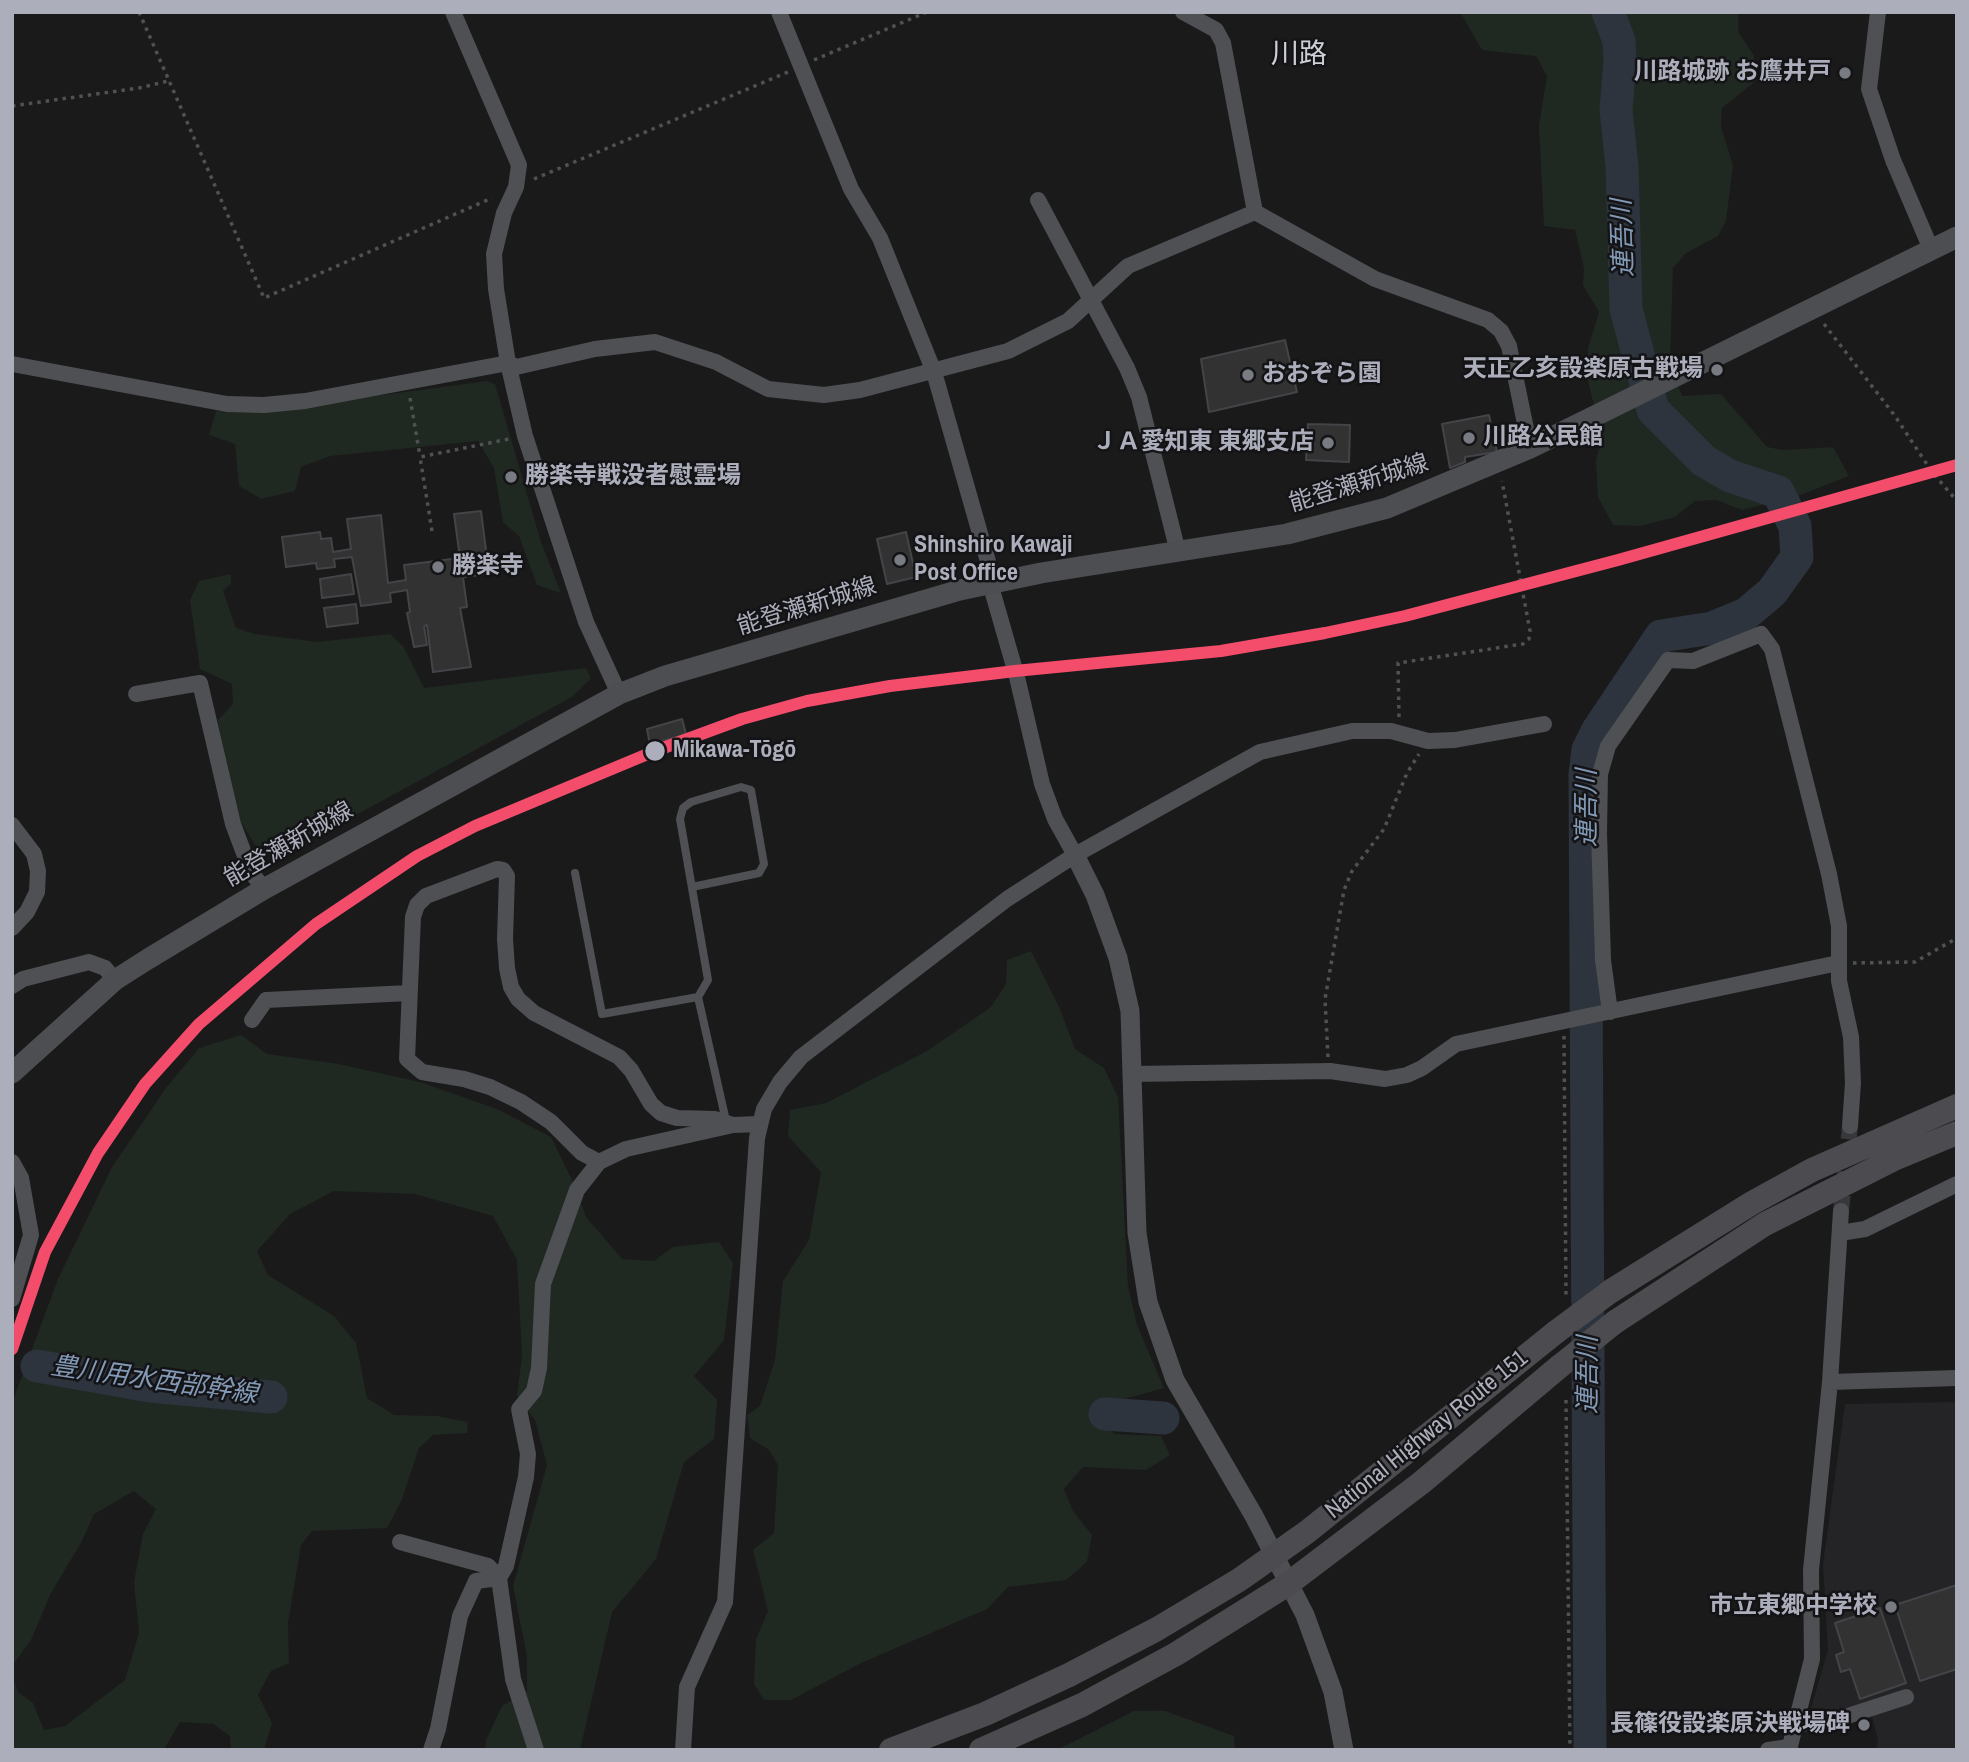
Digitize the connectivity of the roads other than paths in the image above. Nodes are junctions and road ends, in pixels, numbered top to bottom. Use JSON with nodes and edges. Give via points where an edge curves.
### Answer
{"nodes":[{"id":1,"x":453,"y":12,"type":"edge"},
{"id":2,"x":779,"y":12,"type":"edge"},
{"id":3,"x":1183,"y":12,"type":"edge"},
{"id":4,"x":1883,"y":13,"type":"edge"},
{"id":5,"x":1038,"y":200,"type":"dead end"},
{"id":6,"x":1255,"y":212,"type":"junction"},
{"id":7,"x":1957,"y":237,"type":"edge"},
{"id":8,"x":1931,"y":249,"type":"junction"},
{"id":9,"x":1091,"y":302,"type":"junction"},
{"id":10,"x":508,"y":363,"type":"junction"},
{"id":11,"x":12,"y":364,"type":"edge"},
{"id":12,"x":934,"y":372,"type":"junction"},
{"id":13,"x":1530,"y":449,"type":"junction"},
{"id":14,"x":1178,"y":552,"type":"junction"},
{"id":15,"x":990,"y":583,"type":"junction"},
{"id":16,"x":136,"y":694,"type":"dead end"},
{"id":17,"x":618,"y":694,"type":"junction"},
{"id":18,"x":1544,"y":724,"type":"dead end"},
{"id":19,"x":12,"y":825,"type":"edge"},
{"id":20,"x":1075,"y":855,"type":"junction"},
{"id":21,"x":575,"y":873,"type":"dead end"},
{"id":22,"x":692,"y":887,"type":"junction"},
{"id":23,"x":264,"y":889,"type":"junction"},
{"id":24,"x":12,"y":928,"type":"edge"},
{"id":25,"x":1838,"y":963,"type":"junction"},
{"id":26,"x":115,"y":980,"type":"junction"},
{"id":27,"x":12,"y":986,"type":"edge"},
{"id":28,"x":408,"y":993,"type":"junction"},
{"id":29,"x":698,"y":998,"type":"junction"},
{"id":30,"x":1606,"y":1013,"type":"junction"},
{"id":31,"x":252,"y":1020,"type":"dead end"},
{"id":32,"x":12,"y":1073,"type":"edge"},
{"id":33,"x":1132,"y":1074,"type":"junction"},
{"id":34,"x":1957,"y":1106,"type":"edge"},
{"id":35,"x":729,"y":1123,"type":"junction"},
{"id":36,"x":759,"y":1124,"type":"junction"},
{"id":37,"x":1850,"y":1126,"type":"tunnel mouth"},
{"id":38,"x":1957,"y":1133,"type":"edge"},
{"id":39,"x":12,"y":1162,"type":"edge"},
{"id":40,"x":599,"y":1162,"type":"junction"},
{"id":41,"x":1957,"y":1184,"type":"edge"},
{"id":42,"x":1842,"y":1211,"type":"tunnel mouth"},
{"id":43,"x":1840,"y":1233,"type":"junction"},
{"id":44,"x":12,"y":1299,"type":"edge"},
{"id":45,"x":1957,"y":1378,"type":"edge"},
{"id":46,"x":1830,"y":1381,"type":"junction"},
{"id":47,"x":400,"y":1542,"type":"dead end"},
{"id":48,"x":1273,"y":1556,"type":"junction"},
{"id":49,"x":499,"y":1577,"type":"junction"},
{"id":50,"x":1288,"y":1584,"type":"junction"},
{"id":51,"x":1906,"y":1697,"type":"dead end"},
{"id":52,"x":1794,"y":1724,"type":"junction"},
{"id":53,"x":1789,"y":1748,"type":"edge"},
{"id":54,"x":431,"y":1750,"type":"edge"},
{"id":55,"x":536,"y":1750,"type":"edge"},
{"id":56,"x":683,"y":1750,"type":"edge"},
{"id":57,"x":891,"y":1750,"type":"edge"},
{"id":58,"x":981,"y":1750,"type":"edge"},
{"id":59,"x":1344,"y":1750,"type":"edge"},
{"id":60,"x":1768,"y":1750,"type":"edge"}],
"edges":[{"from":1,"to":10,"type":"street","via":[[519,165],[494,254]]},
{"from":2,"to":12,"type":"street","via":[[851,189],[880,238]]},
{"from":3,"to":6,"type":"street","via":[[1216,30],[1223,43]]},
{"from":4,"to":8,"type":"street","via":[[1868,89]]},
{"from":5,"to":9,"type":"street"},
{"from":6,"to":9,"type":"street","via":[[1128,265]]},
{"from":6,"to":13,"type":"street","via":[[1375,279],[1488,320],[1501,331],[1509,346]]},
{"from":7,"to":8,"type":"main road","name":"能登瀬新城線"},
{"from":8,"to":13,"type":"main road","name":"能登瀬新城線"},
{"from":9,"to":12,"type":"street","via":[[1044,335],[1008,351]]},
{"from":9,"to":14,"type":"street","via":[[1139,397]]},
{"from":10,"to":11,"type":"street","via":[[264,405],[227,404]]},
{"from":10,"to":12,"type":"street","via":[[516,366],[655,342],[716,362],[768,388],[824,395]]},
{"from":10,"to":17,"type":"street","via":[[525,436],[586,622]]},
{"from":12,"to":15,"type":"street","via":[[991,572]]},
{"from":13,"to":14,"type":"main road","name":"能登瀬新城線","via":[[1437,490],[1345,521]]},
{"from":14,"to":15,"type":"main road","name":"能登瀬新城線"},
{"from":15,"to":17,"type":"main road","name":"能登瀬新城線","via":[[665,676]]},
{"from":15,"to":20,"type":"street","via":[[1042,784]]},
{"from":16,"to":23,"type":"street","via":[[200,683],[233,824],[251,872]]},
{"from":17,"to":23,"type":"main road","name":"能登瀬新城線"},
{"from":18,"to":20,"type":"street","via":[[1428,741],[1391,731],[1352,731],[1260,752]]},
{"from":19,"to":24,"type":"street","via":[[34,854],[38,871],[37,892]]},
{"from":20,"to":33,"type":"street","via":[[1118,958],[1130,1011]]},
{"from":20,"to":36,"type":"street","via":[[937,950],[801,1057],[780,1082]]},
{"from":21,"to":29,"type":"lane","via":[[602,1014]]},
{"from":22,"to":22,"type":"lane","via":[[680,819],[683,808],[741,787],[751,789],[764,864],[760,873]]},
{"from":22,"to":29,"type":"lane","via":[[708,981]]},
{"from":23,"to":26,"type":"main road","name":"能登瀬新城線"},
{"from":25,"to":30,"type":"street"},
{"from":25,"to":30,"type":"street","via":[[1839,926],[1829,874],[1772,649],[1761,634],[1693,661],[1668,660],[1608,747],[1601,774],[1599,833]]},
{"from":25,"to":37,"type":"street","via":[[1851,1037]]},
{"from":26,"to":27,"type":"street","via":[[105,968],[89,962]]},
{"from":26,"to":32,"type":"main road","name":"能登瀬新城線"},
{"from":28,"to":31,"type":"street","via":[[265,1000]]},
{"from":28,"to":35,"type":"street","via":[[417,905],[450,886],[503,870],[507,876],[507,968],[518,999],[545,1019],[619,1057],[662,1113]]},
{"from":28,"to":40,"type":"street","via":[[407,1059],[415,1068],[490,1087],[521,1102]]},
{"from":29,"to":35,"type":"lane"},
{"from":30,"to":33,"type":"street","via":[[1456,1044],[1407,1076],[1385,1079],[1330,1071]]},
{"from":33,"to":48,"type":"street","via":[[1137,1233],[1148,1302],[1175,1380]]},
{"from":34,"to":48,"type":"highway","name":"National Highway Route 151","bridge":true,"via":[[1812,1170],[1611,1291]]},
{"from":35,"to":36,"type":"street"},
{"from":35,"to":40,"type":"street","via":[[625,1149]]},
{"from":36,"to":56,"type":"street","via":[[725,1602],[687,1687]]},
{"from":38,"to":50,"type":"highway","name":"National Highway Route 151","bridge":true,"via":[[1765,1224],[1615,1322],[1421,1483]]},
{"from":39,"to":44,"type":"street","via":[[21,1178],[31,1235]]},
{"from":40,"to":49,"type":"street","via":[[577,1191],[543,1284],[539,1368],[534,1391],[519,1413],[528,1454],[526,1477],[506,1566]]},
{"from":41,"to":43,"type":"street","via":[[1865,1229]]},
{"from":42,"to":43,"type":"street"},
{"from":43,"to":46,"type":"street"},
{"from":45,"to":46,"type":"street"},
{"from":46,"to":52,"type":"street","via":[[1811,1570],[1812,1659]]},
{"from":47,"to":49,"type":"street","via":[[488,1566]]},
{"from":48,"to":50,"type":"street"},
{"from":48,"to":57,"type":"highway","name":"National Highway Route 151","via":[[1157,1629],[1069,1675]]},
{"from":49,"to":54,"type":"street","via":[[475,1581],[460,1616]]},
{"from":49,"to":55,"type":"street","via":[[513,1679]]},
{"from":50,"to":58,"type":"highway","name":"National Highway Route 151","via":[[1176,1654]]},
{"from":50,"to":59,"type":"street","via":[[1320,1651]]},
{"from":51,"to":52,"type":"street","via":[[1829,1722]]},
{"from":52,"to":53,"type":"street"},
{"from":53,"to":60,"type":"street"}]}
